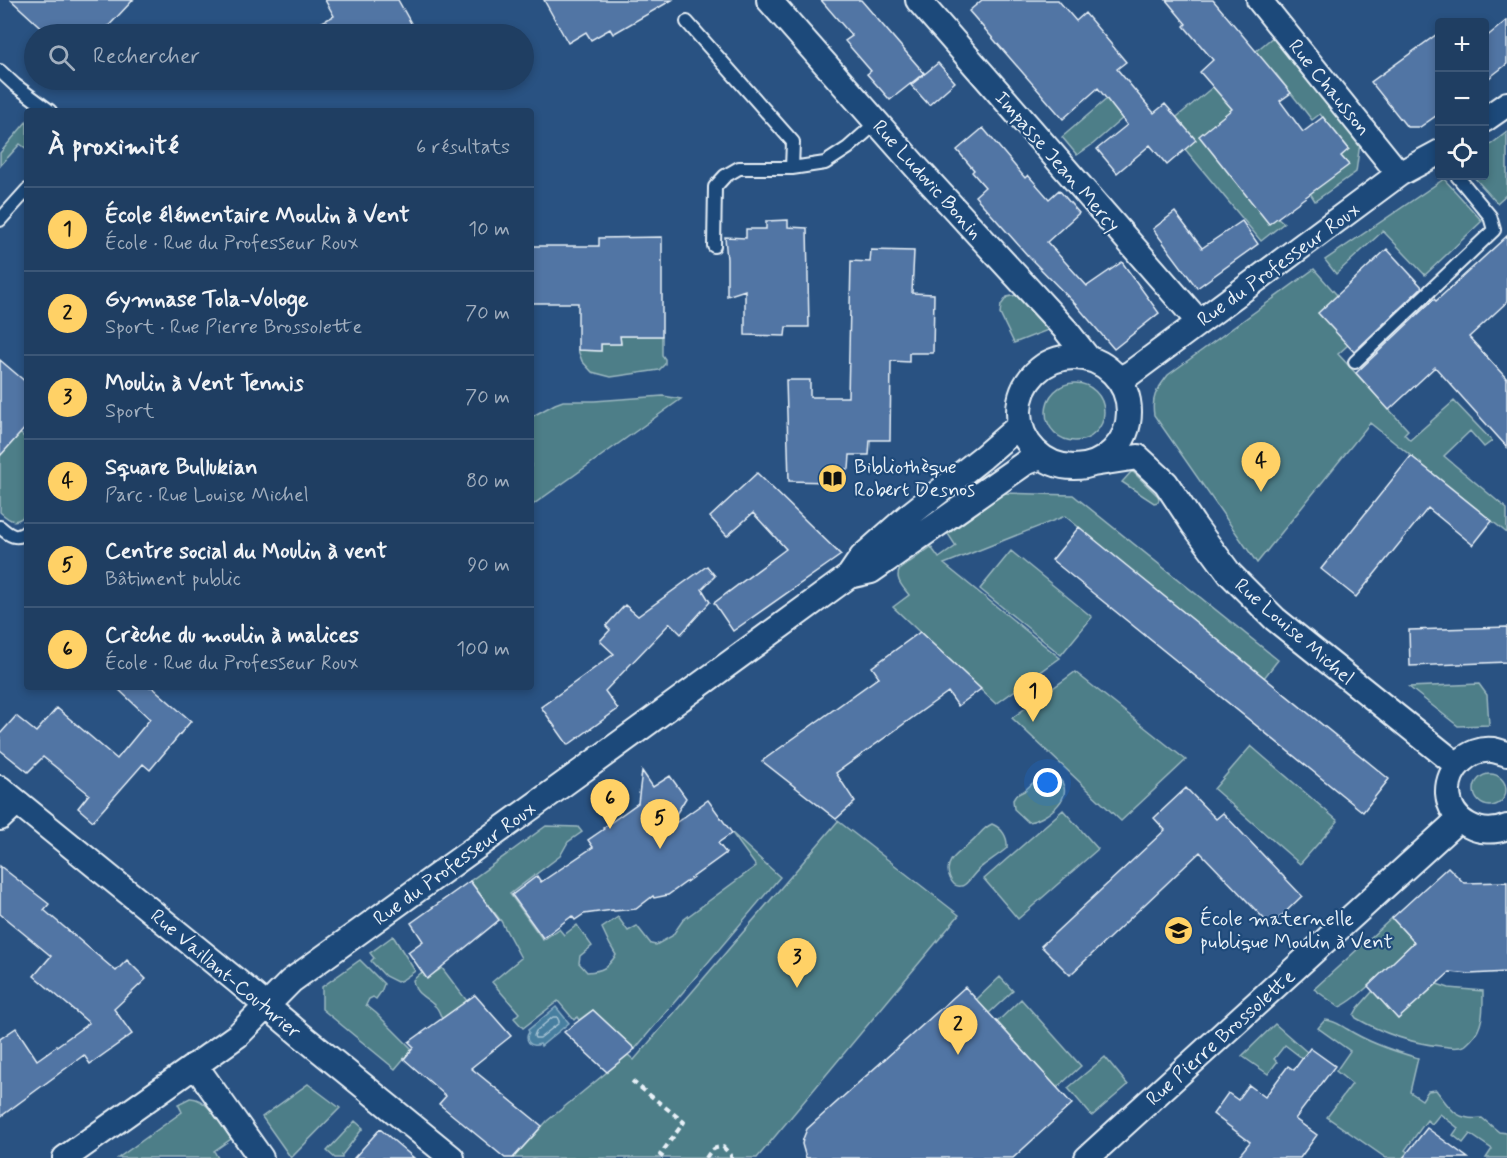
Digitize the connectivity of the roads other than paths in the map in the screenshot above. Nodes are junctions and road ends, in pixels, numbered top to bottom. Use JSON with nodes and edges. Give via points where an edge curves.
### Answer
{"nodes":[{"id":1,"x":770,"y":0,"type":"edge"},
{"id":2,"x":918,"y":0,"type":"edge"},
{"id":3,"x":1259,"y":0,"type":"edge"},
{"id":4,"x":687,"y":22,"type":"dead end"},
{"id":5,"x":0,"y":71,"type":"edge"},
{"id":6,"x":1507,"y":104,"type":"edge"},
{"id":7,"x":46,"y":108,"type":"edge"},
{"id":8,"x":1489,"y":117,"type":"edge"},
{"id":9,"x":877,"y":122,"type":"junction"},
{"id":10,"x":1435,"y":155,"type":"edge"},
{"id":11,"x":792,"y":168,"type":"junction"},
{"id":12,"x":1399,"y":174,"type":"junction"},
{"id":13,"x":1460,"y":180,"type":"edge"},
{"id":14,"x":24,"y":193,"type":"edge"},
{"id":15,"x":0,"y":220,"type":"edge"},
{"id":16,"x":714,"y":246,"type":"dead end"},
{"id":17,"x":1199,"y":322,"type":"junction"},
{"id":18,"x":1088,"y":358,"type":"junction"},
{"id":19,"x":1355,"y":362,"type":"dead end"},
{"id":20,"x":1119,"y":379,"type":"junction"},
{"id":21,"x":1020,"y":425,"type":"junction"},
{"id":22,"x":1041,"y":457,"type":"junction"},
{"id":23,"x":1093,"y":464,"type":"junction"},
{"id":24,"x":0,"y":527,"type":"edge"},
{"id":25,"x":24,"y":533,"type":"edge"},
{"id":26,"x":849,"y":576,"type":"junction"},
{"id":27,"x":1507,"y":754,"type":"edge"},
{"id":28,"x":1457,"y":765,"type":"junction"},
{"id":29,"x":6,"y":803,"type":"edge"},
{"id":30,"x":1460,"y":819,"type":"junction"},
{"id":31,"x":1507,"y":827,"type":"edge"},
{"id":32,"x":266,"y":1006,"type":"junction"},
{"id":33,"x":195,"y":1065,"type":"junction"},
{"id":34,"x":65,"y":1158,"type":"edge"},
{"id":35,"x":261,"y":1158,"type":"edge"},
{"id":36,"x":452,"y":1158,"type":"edge"},
{"id":37,"x":1087,"y":1158,"type":"edge"}],
"edges":[{"from":1,"to":9,"type":"street","name":"Rue Ludovic Bonin"},
{"from":2,"to":17,"type":"street","name":"Impasse Jean Mercy"},
{"from":3,"to":12,"type":"street","name":"Rue Chausson"},
{"from":4,"to":11,"type":"lane","via":[[792,142]]},
{"from":5,"to":7,"type":"lane"},
{"from":6,"to":8,"type":"street"},
{"from":9,"to":11,"type":"lane","via":[[825,162]]},
{"from":9,"to":18,"type":"street","name":"Rue Ludovic Bonin"},
{"from":10,"to":12,"type":"street","name":"Rue du Professeur Roux"},
{"from":11,"to":16,"type":"lane","via":[[739,168],[725,176],[715,187]]},
{"from":12,"to":17,"type":"street","name":"Rue du Professeur Roux"},
{"from":13,"to":19,"type":"lane","via":[[1490,216],[1494,230]]},
{"from":14,"to":15,"type":"lane"},
{"from":17,"to":20,"type":"street","name":"Rue du Professeur Roux"},
{"from":18,"to":20,"type":"street","via":[[1106,366]]},
{"from":18,"to":21,"type":"street","via":[[1069,356],[1036,371],[1024,387],[1019,405]]},
{"from":20,"to":23,"type":"street","via":[[1130,406],[1130,421],[1117,447]]},
{"from":21,"to":22,"type":"street","via":[[1028,443]]},
{"from":21,"to":26,"type":"street","name":"Rue du Professeur Roux","via":[[861,557]]},
{"from":22,"to":23,"type":"street","via":[[1076,468]]},
{"from":22,"to":26,"type":"street","name":"Rue du Professeur Roux","via":[[1025,463],[871,571]]},
{"from":23,"to":28,"type":"street","name":"Rue Louise Michel","via":[[1138,457],[1166,483],[1230,574],[1275,619]]},
{"from":24,"to":25,"type":"lane","via":[[13,537]]},
{"from":26,"to":32,"type":"street","name":"Rue du Professeur Roux","via":[[291,981]]},
{"from":27,"to":28,"type":"street","via":[[1480,750]]},
{"from":28,"to":30,"type":"street","via":[[1448,793]]},
{"from":29,"to":32,"type":"street","name":"Rue Vaillant-Couturier"},
{"from":30,"to":31,"type":"street","via":[[1468,826],[1489,832]]},
{"from":30,"to":37,"type":"street","name":"Rue Pierre Brossolette"},
{"from":32,"to":33,"type":"street","name":"Rue du Professeur Roux","via":[[238,1035]]},
{"from":32,"to":36,"type":"street","name":"Rue Vaillant-Couturier"},
{"from":33,"to":34,"type":"street","name":"Rue du Professeur Roux"},
{"from":33,"to":35,"type":"street"}]}
